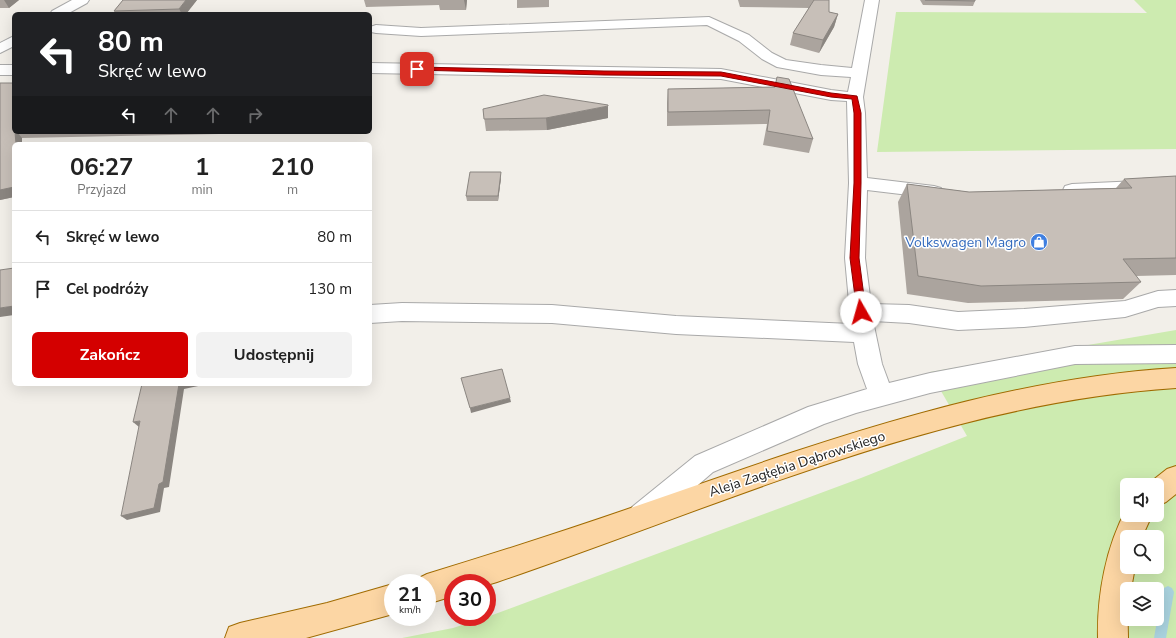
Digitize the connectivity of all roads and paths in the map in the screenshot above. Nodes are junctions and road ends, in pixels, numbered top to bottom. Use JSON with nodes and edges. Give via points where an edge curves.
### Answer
{"nodes":[{"id":1,"x":82,"y":0,"type":"edge"},
{"id":2,"x":872,"y":0,"type":"edge"},
{"id":3,"x":61,"y":12,"type":"edge"},
{"id":4,"x":376,"y":29,"type":"dead end"},
{"id":5,"x":12,"y":41,"type":"edge"},
{"id":6,"x":0,"y":49,"type":"edge"},
{"id":7,"x":372,"y":68,"type":"edge"},
{"id":8,"x":0,"y":70,"type":"edge"},
{"id":9,"x":12,"y":70,"type":"edge"},
{"id":10,"x":859,"y":73,"type":"junction"},
{"id":11,"x":855,"y":98,"type":"junction"},
{"id":12,"x":858,"y":183,"type":"junction"},
{"id":13,"x":1176,"y":186,"type":"edge"},
{"id":14,"x":1058,"y":191,"type":"edge"},
{"id":15,"x":951,"y":193,"type":"edge"},
{"id":16,"x":1176,"y":298,"type":"edge"},
{"id":17,"x":372,"y":314,"type":"edge"},
{"id":18,"x":862,"y":322,"type":"junction"},
{"id":19,"x":1176,"y":354,"type":"edge"},
{"id":20,"x":1176,"y":378,"type":"edge"},
{"id":21,"x":881,"y":395,"type":"junction"},
{"id":22,"x":1176,"y":478,"type":"edge"},
{"id":23,"x":1164,"y":487,"type":"edge"},
{"id":24,"x":636,"y":520,"type":"junction"},
{"id":25,"x":1120,"y":566,"type":"edge"},
{"id":26,"x":436,"y":586,"type":"edge"},
{"id":27,"x":384,"y":602,"type":"edge"},
{"id":28,"x":240,"y":638,"type":"edge"},
{"id":29,"x":1113,"y":638,"type":"edge"}],
"edges":[{"from":1,"to":3,"type":"street"},
{"from":2,"to":10,"type":"street"},
{"from":4,"to":10,"type":"street","via":[[421,32],[709,21],[744,38],[782,64]]},
{"from":5,"to":6,"type":"street"},
{"from":7,"to":11,"type":"street","via":[[721,74]]},
{"from":8,"to":9,"type":"street"},
{"from":10,"to":11,"type":"street"},
{"from":11,"to":12,"type":"street"},
{"from":12,"to":15,"type":"street"},
{"from":12,"to":18,"type":"street","via":[[854,258]]},
{"from":13,"to":14,"type":"street"},
{"from":16,"to":18,"type":"street","via":[[1158,299],[1125,309],[1024,318],[966,321],[909,314]]},
{"from":17,"to":18,"type":"street","via":[[552,314],[676,325]]},
{"from":18,"to":21,"type":"street","via":[[870,364]]},
{"from":19,"to":21,"type":"street","via":[[1075,355]]},
{"from":20,"to":24,"type":"main road","name":"Aleja Zagłębia Dąbrowskiego","via":[[1071,390],[942,418],[860,442]]},
{"from":21,"to":24,"type":"street","via":[[817,415],[704,464]]},
{"from":22,"to":23,"type":"main road"},
{"from":24,"to":26,"type":"main road","name":"Aleja Zagłębia Dąbrowskiego"},
{"from":25,"to":29,"type":"main road","via":[[1112,625]]},
{"from":27,"to":28,"type":"main road"}]}
